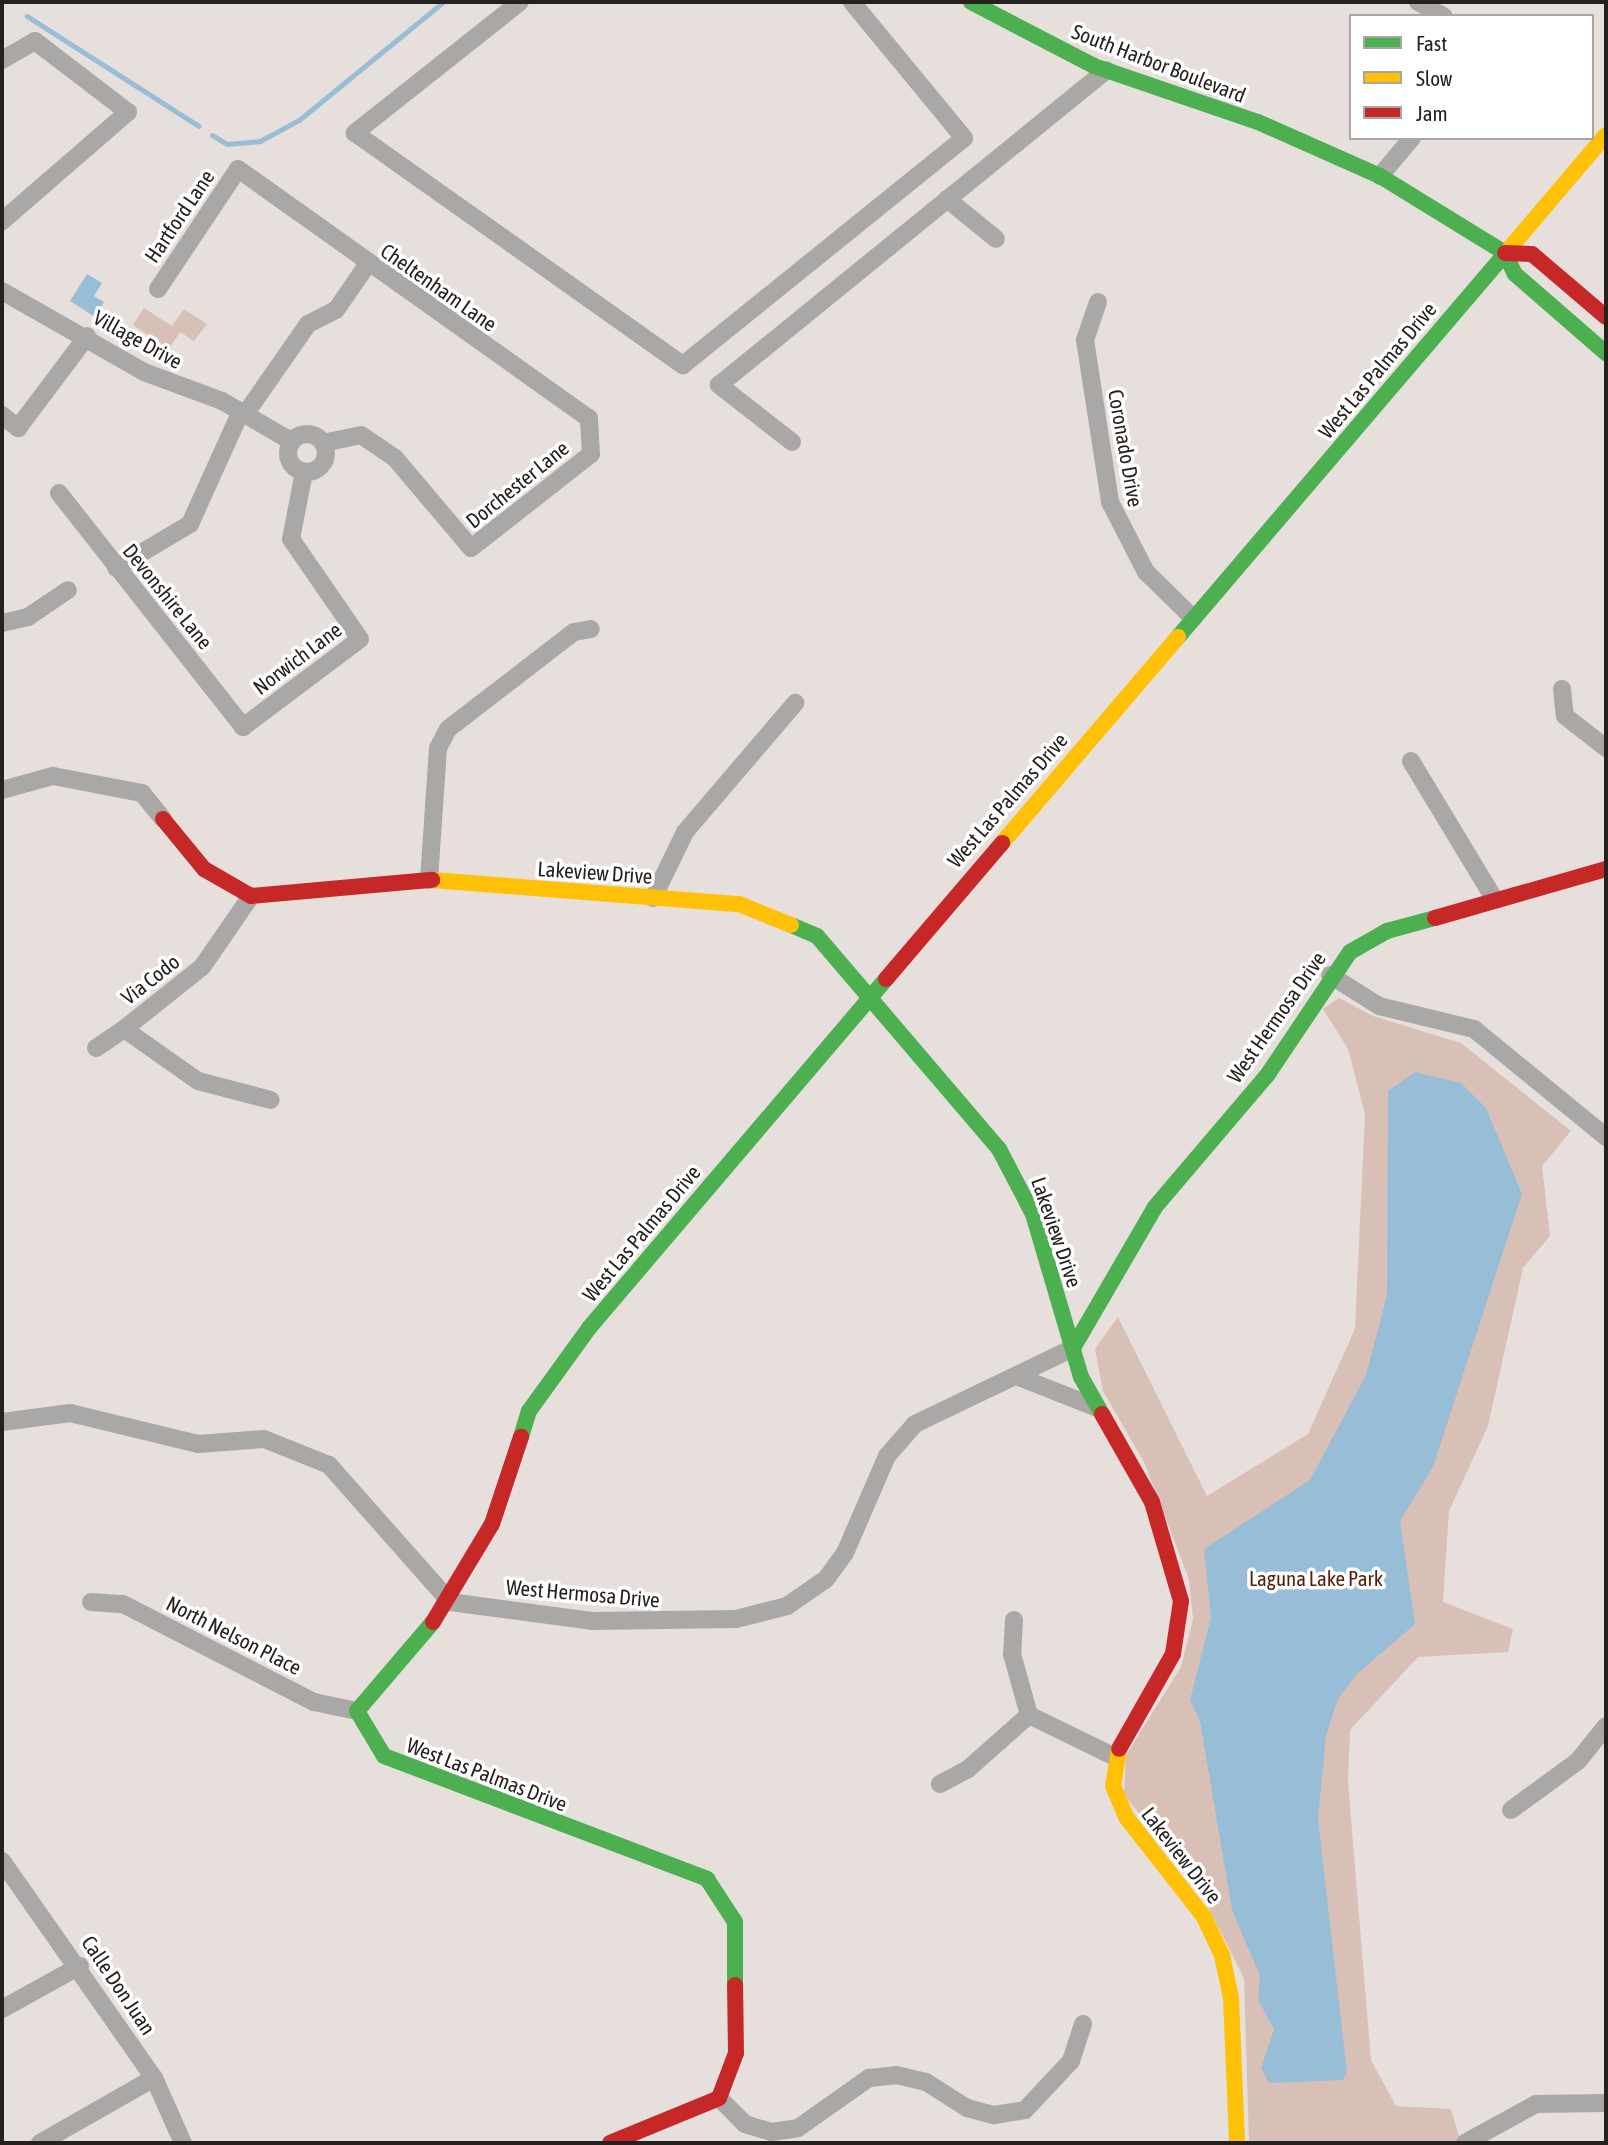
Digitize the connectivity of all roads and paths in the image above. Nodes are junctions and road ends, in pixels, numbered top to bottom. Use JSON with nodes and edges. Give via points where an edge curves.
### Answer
{"nodes":[{"id":1,"x":520,"y":2,"type":"edge"},
{"id":2,"x":852,"y":2,"type":"edge"},
{"id":3,"x":971,"y":2,"type":"edge"},
{"id":4,"x":1418,"y":2,"type":"edge"},
{"id":5,"x":1439,"y":14,"type":"edge"},
{"id":6,"x":2,"y":60,"type":"edge"},
{"id":7,"x":1106,"y":70,"type":"junction"},
{"id":8,"x":1606,"y":135,"type":"edge"},
{"id":9,"x":1410,"y":140,"type":"edge"},
{"id":10,"x":238,"y":170,"type":"joint"},
{"id":11,"x":1380,"y":176,"type":"junction"},
{"id":12,"x":947,"y":199,"type":"junction"},
{"id":13,"x":2,"y":221,"type":"edge"},
{"id":14,"x":996,"y":239,"type":"dead end"},
{"id":15,"x":1505,"y":253,"type":"junction"},
{"id":16,"x":367,"y":265,"type":"junction"},
{"id":17,"x":158,"y":289,"type":"dead end"},
{"id":18,"x":2,"y":291,"type":"edge"},
{"id":19,"x":1098,"y":302,"type":"dead end"},
{"id":20,"x":1606,"y":317,"type":"edge"},
{"id":21,"x":87,"y":337,"type":"junction"},
{"id":22,"x":1606,"y":353,"type":"edge"},
{"id":23,"x":243,"y":412,"type":"junction"},
{"id":24,"x":2,"y":415,"type":"edge"},
{"id":25,"x":291,"y":441,"type":"junction"},
{"id":26,"x":792,"y":442,"type":"dead end"},
{"id":27,"x":324,"y":443,"type":"junction"},
{"id":28,"x":591,"y":454,"type":"joint"},
{"id":29,"x":304,"y":472,"type":"junction"},
{"id":30,"x":59,"y":493,"type":"dead end"},
{"id":31,"x":116,"y":568,"type":"junction"},
{"id":32,"x":68,"y":590,"type":"dead end"},
{"id":33,"x":1194,"y":618,"type":"junction"},
{"id":34,"x":2,"y":623,"type":"edge"},
{"id":35,"x":591,"y":629,"type":"dead end"},
{"id":36,"x":1562,"y":689,"type":"dead end"},
{"id":37,"x":795,"y":702,"type":"dead end"},
{"id":38,"x":243,"y":727,"type":"joint"},
{"id":39,"x":1606,"y":748,"type":"edge"},
{"id":40,"x":1411,"y":761,"type":"dead end"},
{"id":41,"x":2,"y":790,"type":"edge"},
{"id":42,"x":163,"y":819,"type":"joint"},
{"id":43,"x":1606,"y":869,"type":"edge"},
{"id":44,"x":429,"y":880,"type":"junction"},
{"id":45,"x":251,"y":896,"type":"junction"},
{"id":46,"x":653,"y":898,"type":"junction"},
{"id":47,"x":1495,"y":900,"type":"junction"},
{"id":48,"x":1330,"y":975,"type":"junction"},
{"id":49,"x":870,"y":993,"type":"junction"},
{"id":50,"x":124,"y":1029,"type":"junction"},
{"id":51,"x":96,"y":1048,"type":"dead end"},
{"id":52,"x":271,"y":1100,"type":"dead end"},
{"id":53,"x":1606,"y":1137,"type":"edge"},
{"id":54,"x":1073,"y":1348,"type":"junction"},
{"id":55,"x":1018,"y":1377,"type":"junction"},
{"id":56,"x":1094,"y":1407,"type":"junction"},
{"id":57,"x":2,"y":1422,"type":"edge"},
{"id":58,"x":91,"y":1602,"type":"dead end"},
{"id":59,"x":450,"y":1602,"type":"junction"},
{"id":60,"x":1014,"y":1620,"type":"dead end"},
{"id":61,"x":357,"y":1712,"type":"junction"},
{"id":62,"x":1029,"y":1716,"type":"junction"},
{"id":63,"x":1606,"y":1726,"type":"edge"},
{"id":64,"x":1115,"y":1757,"type":"junction"},
{"id":65,"x":940,"y":1784,"type":"dead end"},
{"id":66,"x":1511,"y":1810,"type":"dead end"},
{"id":67,"x":2,"y":1861,"type":"edge"},
{"id":68,"x":80,"y":1966,"type":"junction"},
{"id":69,"x":2,"y":2009,"type":"edge"},
{"id":70,"x":1083,"y":2024,"type":"dead end"},
{"id":71,"x":154,"y":2077,"type":"junction"},
{"id":72,"x":719,"y":2098,"type":"junction"},
{"id":73,"x":1606,"y":2103,"type":"edge"},
{"id":74,"x":40,"y":2143,"type":"edge"},
{"id":75,"x":183,"y":2143,"type":"edge"},
{"id":76,"x":610,"y":2143,"type":"edge"},
{"id":77,"x":1237,"y":2143,"type":"edge"},
{"id":78,"x":1465,"y":2143,"type":"edge"}],
"edges":[{"from":1,"to":2,"type":"street","via":[[355,134],[683,365],[964,138]]},
{"from":3,"to":7,"type":"street","name":"South Harbor Boulevard"},
{"from":4,"to":5,"type":"street"},
{"from":6,"to":13,"type":"street","via":[[35,41],[128,113]]},
{"from":7,"to":11,"type":"street","name":"South Harbor Boulevard"},
{"from":7,"to":12,"type":"street"},
{"from":8,"to":15,"type":"street","name":"West Las Palmas Drive"},
{"from":9,"to":11,"type":"street"},
{"from":10,"to":16,"type":"street","name":"Cheltenham Lane"},
{"from":10,"to":17,"type":"street","name":"Hartford Lane"},
{"from":11,"to":15,"type":"street","name":"South Harbor Boulevard"},
{"from":12,"to":14,"type":"street"},
{"from":12,"to":26,"type":"street","via":[[719,385]]},
{"from":15,"to":20,"type":"street","via":[[1532,254]]},
{"from":15,"to":22,"type":"street","via":[[1515,274]]},
{"from":15,"to":33,"type":"street","name":"West Las Palmas Drive"},
{"from":16,"to":23,"type":"street","via":[[336,310],[309,324]]},
{"from":16,"to":28,"type":"street","name":"Cheltenham Lane","via":[[589,418]]},
{"from":18,"to":21,"type":"street","name":"Village Drive"},
{"from":19,"to":33,"type":"street","name":"Coronado Drive","via":[[1085,340],[1110,502],[1146,572]]},
{"from":21,"to":23,"type":"street","name":"Village Drive","via":[[157,379]]},
{"from":21,"to":24,"type":"street","via":[[18,428]]},
{"from":23,"to":25,"type":"street","name":"Village Drive"},
{"from":23,"to":31,"type":"street","via":[[190,524]]},
{"from":25,"to":27,"type":"street","via":[[308,433]]},
{"from":25,"to":29,"type":"street","via":[[288,457]]},
{"from":27,"to":28,"type":"street","name":"Dorchester Lane","via":[[361,435],[395,458],[471,548]]},
{"from":27,"to":29,"type":"street","via":[[323,463]]},
{"from":29,"to":38,"type":"street","name":"Norwich Lane","via":[[291,539],[360,639]]},
{"from":30,"to":31,"type":"street","name":"Devonshire Lane"},
{"from":31,"to":38,"type":"street","name":"Devonshire Lane"},
{"from":32,"to":34,"type":"street","via":[[28,617]]},
{"from":33,"to":49,"type":"street","name":"West Las Palmas Drive"},
{"from":35,"to":44,"type":"street","via":[[574,632],[448,729],[438,748]]},
{"from":36,"to":39,"type":"street","via":[[1565,716]]},
{"from":37,"to":46,"type":"street","via":[[685,832]]},
{"from":40,"to":47,"type":"street"},
{"from":41,"to":42,"type":"street","via":[[53,776],[142,793]]},
{"from":42,"to":45,"type":"street","via":[[204,869]]},
{"from":43,"to":47,"type":"street","name":"West Hermosa Drive"},
{"from":44,"to":45,"type":"street","name":"Lakeview Drive"},
{"from":44,"to":46,"type":"street","name":"Lakeview Drive"},
{"from":45,"to":50,"type":"street","name":"Via Codo","via":[[202,967]]},
{"from":46,"to":49,"type":"street","name":"Lakeview Drive","via":[[739,904],[817,936]]},
{"from":47,"to":48,"type":"street","name":"West Hermosa Drive","via":[[1377,934]]},
{"from":48,"to":53,"type":"street","via":[[1379,1006],[1474,1029]]},
{"from":48,"to":54,"type":"street","name":"West Hermosa Drive","via":[[1268,1074],[1155,1207]]},
{"from":49,"to":54,"type":"street","name":"Lakeview Drive","via":[[1011,1166],[1034,1214]]},
{"from":49,"to":59,"type":"street","name":"West Las Palmas Drive","via":[[589,1328],[529,1411],[492,1524]]},
{"from":50,"to":51,"type":"street"},
{"from":50,"to":52,"type":"street","name":"Via Codo","via":[[198,1081]]},
{"from":54,"to":55,"type":"street","name":"West Hermosa Drive"},
{"from":54,"to":56,"type":"street","name":"Lakeview Drive"},
{"from":55,"to":56,"type":"street"},
{"from":55,"to":59,"type":"street","name":"West Hermosa Drive","via":[[953,1402],[907,1431],[883,1464],[839,1562],[810,1592],[779,1609],[669,1624],[592,1621]]},
{"from":56,"to":64,"type":"street","name":"Lakeview Drive","via":[[1152,1502],[1181,1601],[1167,1670]]},
{"from":57,"to":59,"type":"street","via":[[70,1413],[198,1444],[264,1439],[328,1465]]},
{"from":58,"to":61,"type":"street","name":"North Nelson Place","via":[[123,1604],[314,1702]]},
{"from":59,"to":61,"type":"street","name":"West Las Palmas Drive"},
{"from":60,"to":62,"type":"street","via":[[1012,1654]]},
{"from":61,"to":72,"type":"street","name":"West Las Palmas Drive","via":[[383,1756],[707,1879],[735,1922],[736,2053]]},
{"from":62,"to":64,"type":"street"},
{"from":62,"to":65,"type":"street","via":[[968,1769]]},
{"from":63,"to":66,"type":"street","via":[[1578,1760]]},
{"from":64,"to":77,"type":"street","name":"Lakeview Drive","via":[[1119,1806],[1205,1917],[1222,1955],[1231,1998],[1231,2115]]},
{"from":67,"to":68,"type":"street","name":"Calle Don Juan"},
{"from":68,"to":69,"type":"street"},
{"from":68,"to":71,"type":"street","name":"Calle Don Juan"},
{"from":70,"to":72,"type":"street","via":[[1071,2061],[1025,2110],[994,2115],[967,2108],[926,2082],[896,2075],[869,2078],[798,2128],[771,2132],[745,2124]]},
{"from":71,"to":74,"type":"street"},
{"from":71,"to":75,"type":"street","name":"Calle Don Juan"},
{"from":72,"to":76,"type":"street"},
{"from":73,"to":78,"type":"street","via":[[1536,2104]]}]}
